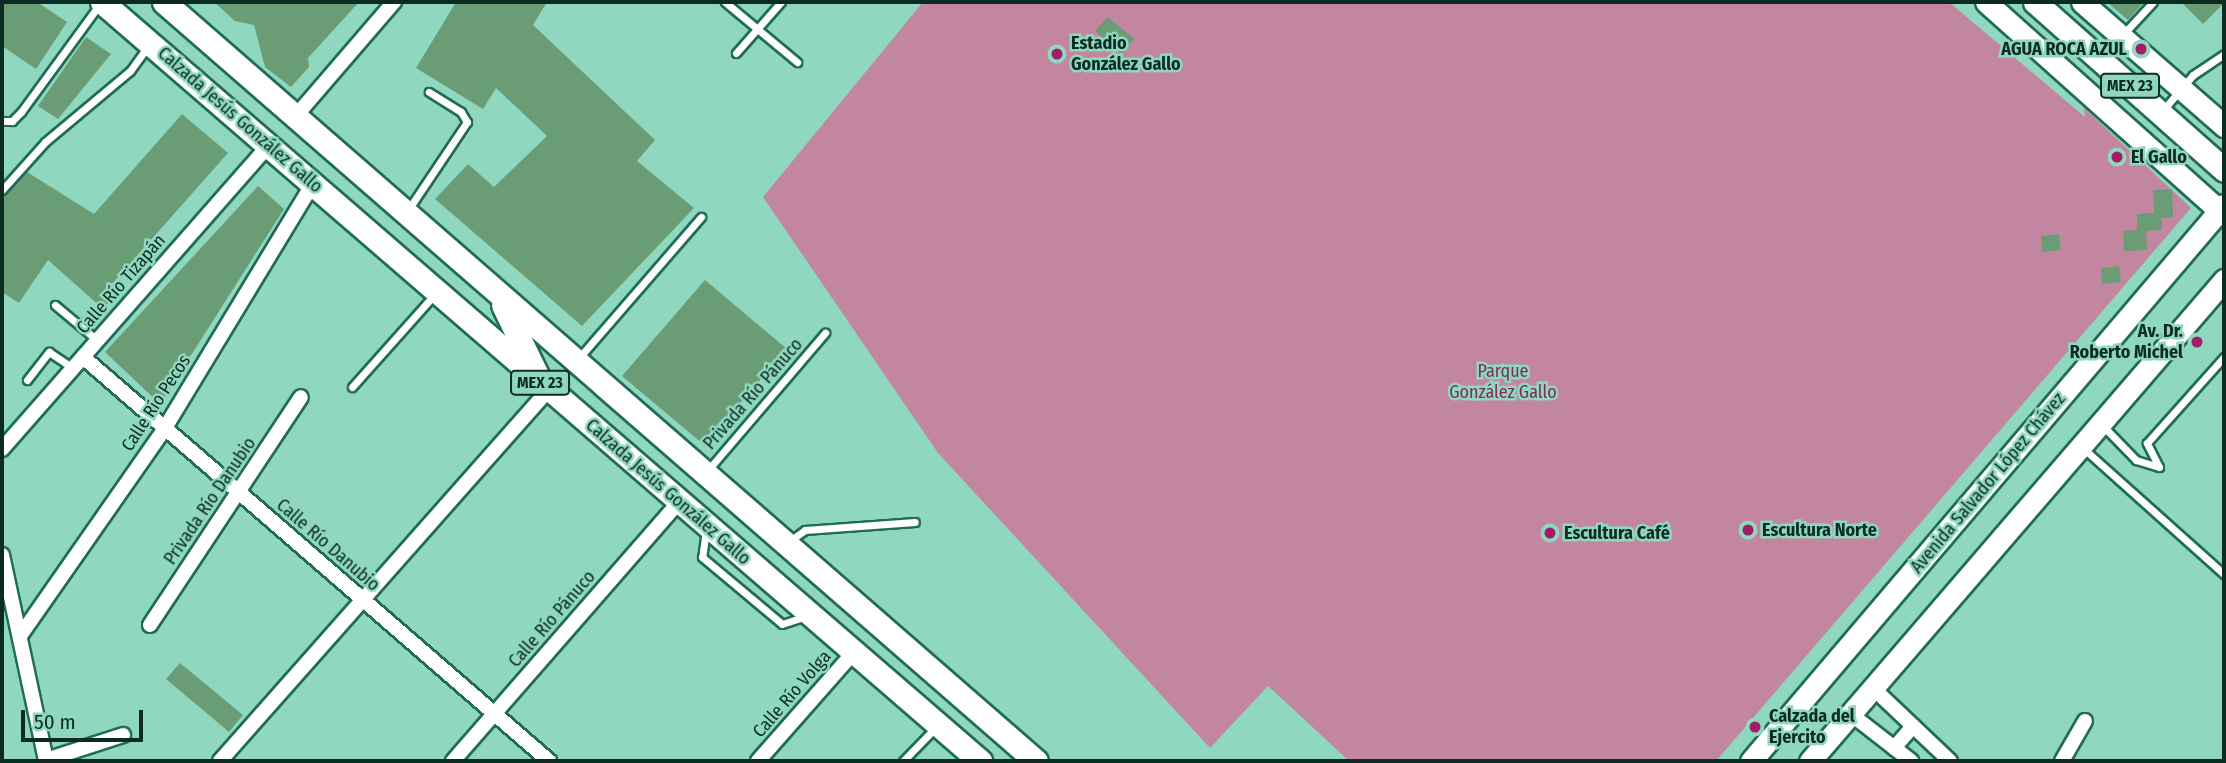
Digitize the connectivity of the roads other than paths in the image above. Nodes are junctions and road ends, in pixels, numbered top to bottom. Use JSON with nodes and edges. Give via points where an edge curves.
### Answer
{"nodes":[{"id":1,"x":102,"y":2,"type":"edge"},
{"id":2,"x":394,"y":2,"type":"edge"},
{"id":3,"x":725,"y":2,"type":"edge"},
{"id":4,"x":781,"y":2,"type":"edge"},
{"id":5,"x":1986,"y":2,"type":"edge"},
{"id":6,"x":2035,"y":2,"type":"edge"},
{"id":7,"x":2082,"y":2,"type":"edge"},
{"id":8,"x":2153,"y":2,"type":"edge"},
{"id":9,"x":173,"y":5,"type":"edge"},
{"id":10,"x":754,"y":30,"type":"junction"},
{"id":11,"x":2122,"y":37,"type":"junction"},
{"id":12,"x":150,"y":43,"type":"junction"},
{"id":13,"x":736,"y":53,"type":"dead end"},
{"id":14,"x":2224,"y":54,"type":"edge"},
{"id":15,"x":2100,"y":60,"type":"junction"},
{"id":16,"x":797,"y":62,"type":"dead end"},
{"id":17,"x":2181,"y":88,"type":"junction"},
{"id":18,"x":429,"y":92,"type":"dead end"},
{"id":19,"x":2161,"y":114,"type":"junction"},
{"id":20,"x":295,"y":117,"type":"junction"},
{"id":21,"x":2,"y":121,"type":"edge"},
{"id":22,"x":2224,"y":125,"type":"edge"},
{"id":23,"x":269,"y":145,"type":"junction"},
{"id":24,"x":2224,"y":170,"type":"edge"},
{"id":25,"x":313,"y":184,"type":"junction"},
{"id":26,"x":2,"y":190,"type":"edge"},
{"id":27,"x":2223,"y":211,"type":"edge"},
{"id":28,"x":405,"y":214,"type":"junction"},
{"id":29,"x":701,"y":217,"type":"dead end"},
{"id":30,"x":2224,"y":280,"type":"edge"},
{"id":31,"x":437,"y":292,"type":"junction"},
{"id":32,"x":499,"y":296,"type":"junction"},
{"id":33,"x":55,"y":305,"type":"dead end"},
{"id":34,"x":825,"y":333,"type":"dead end"},
{"id":35,"x":97,"y":341,"type":"junction"},
{"id":36,"x":2224,"y":357,"type":"edge"},
{"id":37,"x":78,"y":362,"type":"junction"},
{"id":38,"x":575,"y":362,"type":"junction"},
{"id":39,"x":27,"y":380,"type":"dead end"},
{"id":40,"x":352,"y":387,"type":"dead end"},
{"id":41,"x":545,"y":387,"type":"junction"},
{"id":42,"x":301,"y":397,"type":"dead end"},
{"id":43,"x":2100,"y":424,"type":"junction"},
{"id":44,"x":165,"y":428,"type":"junction"},
{"id":45,"x":2081,"y":446,"type":"junction"},
{"id":46,"x":2,"y":449,"type":"edge"},
{"id":47,"x":705,"y":474,"type":"junction"},
{"id":48,"x":239,"y":492,"type":"junction"},
{"id":49,"x":680,"y":501,"type":"junction"},
{"id":50,"x":915,"y":522,"type":"dead end"},
{"id":51,"x":785,"y":544,"type":"junction"},
{"id":52,"x":2,"y":555,"type":"edge"},
{"id":53,"x":2224,"y":574,"type":"edge"},
{"id":54,"x":362,"y":600,"type":"junction"},
{"id":55,"x":150,"y":625,"type":"dead end"},
{"id":56,"x":20,"y":636,"type":"junction"},
{"id":57,"x":854,"y":652,"type":"junction"},
{"id":58,"x":1874,"y":689,"type":"junction"},
{"id":59,"x":494,"y":714,"type":"junction"},
{"id":60,"x":1852,"y":715,"type":"junction"},
{"id":61,"x":2085,"y":721,"type":"dead end"},
{"id":62,"x":938,"y":725,"type":"junction"},
{"id":63,"x":1913,"y":726,"type":"junction"},
{"id":64,"x":123,"y":735,"type":"dead end"},
{"id":65,"x":1894,"y":748,"type":"junction"},
{"id":66,"x":46,"y":761,"type":"edge"},
{"id":67,"x":220,"y":761,"type":"edge"},
{"id":68,"x":453,"y":761,"type":"edge"},
{"id":69,"x":549,"y":761,"type":"edge"},
{"id":70,"x":758,"y":761,"type":"edge"},
{"id":71,"x":903,"y":761,"type":"edge"},
{"id":72,"x":980,"y":761,"type":"edge"},
{"id":73,"x":1036,"y":761,"type":"edge"},
{"id":74,"x":1751,"y":761,"type":"edge"},
{"id":75,"x":1810,"y":761,"type":"edge"},
{"id":76,"x":1911,"y":761,"type":"edge"},
{"id":77,"x":1950,"y":761,"type":"edge"},
{"id":78,"x":2062,"y":761,"type":"edge"}],
"edges":[{"from":1,"to":12,"type":"main road","name":"Calzada Jesús González Gallo","number":"MEX 23"},
{"from":1,"to":21,"type":"lane","via":[[77,28],[21,112],[12,121]]},
{"from":2,"to":20,"type":"street"},
{"from":3,"to":10,"type":"lane"},
{"from":4,"to":10,"type":"lane"},
{"from":5,"to":27,"type":"main road"},
{"from":6,"to":15,"type":"main road","number":"MEX 23"},
{"from":7,"to":11,"type":"main road"},
{"from":8,"to":11,"type":"lane"},
{"from":9,"to":20,"type":"main road","number":"MEX 23"},
{"from":10,"to":13,"type":"lane"},
{"from":10,"to":16,"type":"lane"},
{"from":11,"to":15,"type":"lane"},
{"from":11,"to":17,"type":"main road"},
{"from":12,"to":23,"type":"main road","name":"Calzada Jesús González Gallo","number":"MEX 23"},
{"from":12,"to":26,"type":"lane","via":[[130,71],[45,142]]},
{"from":14,"to":17,"type":"lane"},
{"from":15,"to":19,"type":"main road","number":"MEX 23"},
{"from":17,"to":19,"type":"lane"},
{"from":17,"to":22,"type":"main road"},
{"from":18,"to":28,"type":"lane","via":[[461,111],[467,122]]},
{"from":19,"to":24,"type":"main road","number":"MEX 23"},
{"from":20,"to":28,"type":"main road","number":"MEX 23"},
{"from":23,"to":25,"type":"main road","name":"Calzada Jesús González Gallo","number":"MEX 23"},
{"from":23,"to":35,"type":"street","name":"Calle Río Tizapán"},
{"from":25,"to":31,"type":"main road","name":"Calzada Jesús González Gallo","number":"MEX 23"},
{"from":25,"to":44,"type":"street","name":"Calle Río Pecos"},
{"from":27,"to":74,"type":"main road","name":"Avenida Salvador López Chávez"},
{"from":28,"to":32,"type":"main road","number":"MEX 23"},
{"from":29,"to":38,"type":"lane"},
{"from":30,"to":43,"type":"main road"},
{"from":31,"to":40,"type":"lane"},
{"from":31,"to":41,"type":"main road","name":"Calzada Jesús González Gallo","number":"MEX 23"},
{"from":32,"to":38,"type":"main road","number":"MEX 23"},
{"from":32,"to":41,"type":"main road"},
{"from":33,"to":35,"type":"lane"},
{"from":34,"to":47,"type":"lane","name":"Privada Río Pánuco"},
{"from":35,"to":37,"type":"street","name":"Calle Río Tizapán"},
{"from":36,"to":43,"type":"lane","via":[[2147,443],[2159,467],[2136,460]]},
{"from":37,"to":39,"type":"lane","via":[[49,352]]},
{"from":37,"to":44,"type":"street","name":"Calle Río Danubio"},
{"from":37,"to":46,"type":"street","name":"Calle Río Tizapán"},
{"from":38,"to":47,"type":"main road","number":"MEX 23"},
{"from":41,"to":49,"type":"main road","name":"Calzada Jesús González Gallo","number":"MEX 23"},
{"from":41,"to":54,"type":"street"},
{"from":42,"to":48,"type":"street","name":"Privada Río Danubio"},
{"from":43,"to":45,"type":"main road"},
{"from":44,"to":48,"type":"street","name":"Calle Río Danubio"},
{"from":44,"to":56,"type":"street","name":"Calle Río Pecos"},
{"from":45,"to":53,"type":"lane"},
{"from":45,"to":58,"type":"main road"},
{"from":47,"to":51,"type":"main road","number":"MEX 23"},
{"from":48,"to":54,"type":"street","name":"Calle Río Danubio"},
{"from":48,"to":55,"type":"street","name":"Privada Río Danubio"},
{"from":49,"to":57,"type":"main road","name":"Calzada Jesús González Gallo","number":"MEX 23"},
{"from":49,"to":59,"type":"street","name":"Calle Río Pánuco"},
{"from":50,"to":51,"type":"lane","via":[[805,530]]},
{"from":51,"to":73,"type":"main road","number":"MEX 23"},
{"from":52,"to":56,"type":"street"},
{"from":54,"to":59,"type":"street","name":"Calle Río Danubio"},
{"from":54,"to":67,"type":"street"},
{"from":56,"to":66,"type":"street"},
{"from":57,"to":62,"type":"main road","name":"Calzada Jesús González Gallo","number":"MEX 23"},
{"from":57,"to":70,"type":"street","name":"Calle Río Volga"},
{"from":58,"to":60,"type":"main road"},
{"from":58,"to":63,"type":"street"},
{"from":59,"to":68,"type":"street","name":"Calle Río Pánuco"},
{"from":59,"to":69,"type":"street","name":"Calle Río Danubio"},
{"from":60,"to":65,"type":"street"},
{"from":60,"to":75,"type":"main road"},
{"from":61,"to":78,"type":"street"},
{"from":62,"to":71,"type":"lane"},
{"from":62,"to":72,"type":"main road","name":"Calzada Jesús González Gallo","number":"MEX 23"},
{"from":63,"to":65,"type":"street"},
{"from":63,"to":77,"type":"street"},
{"from":64,"to":66,"type":"street"},
{"from":65,"to":76,"type":"street"}]}
